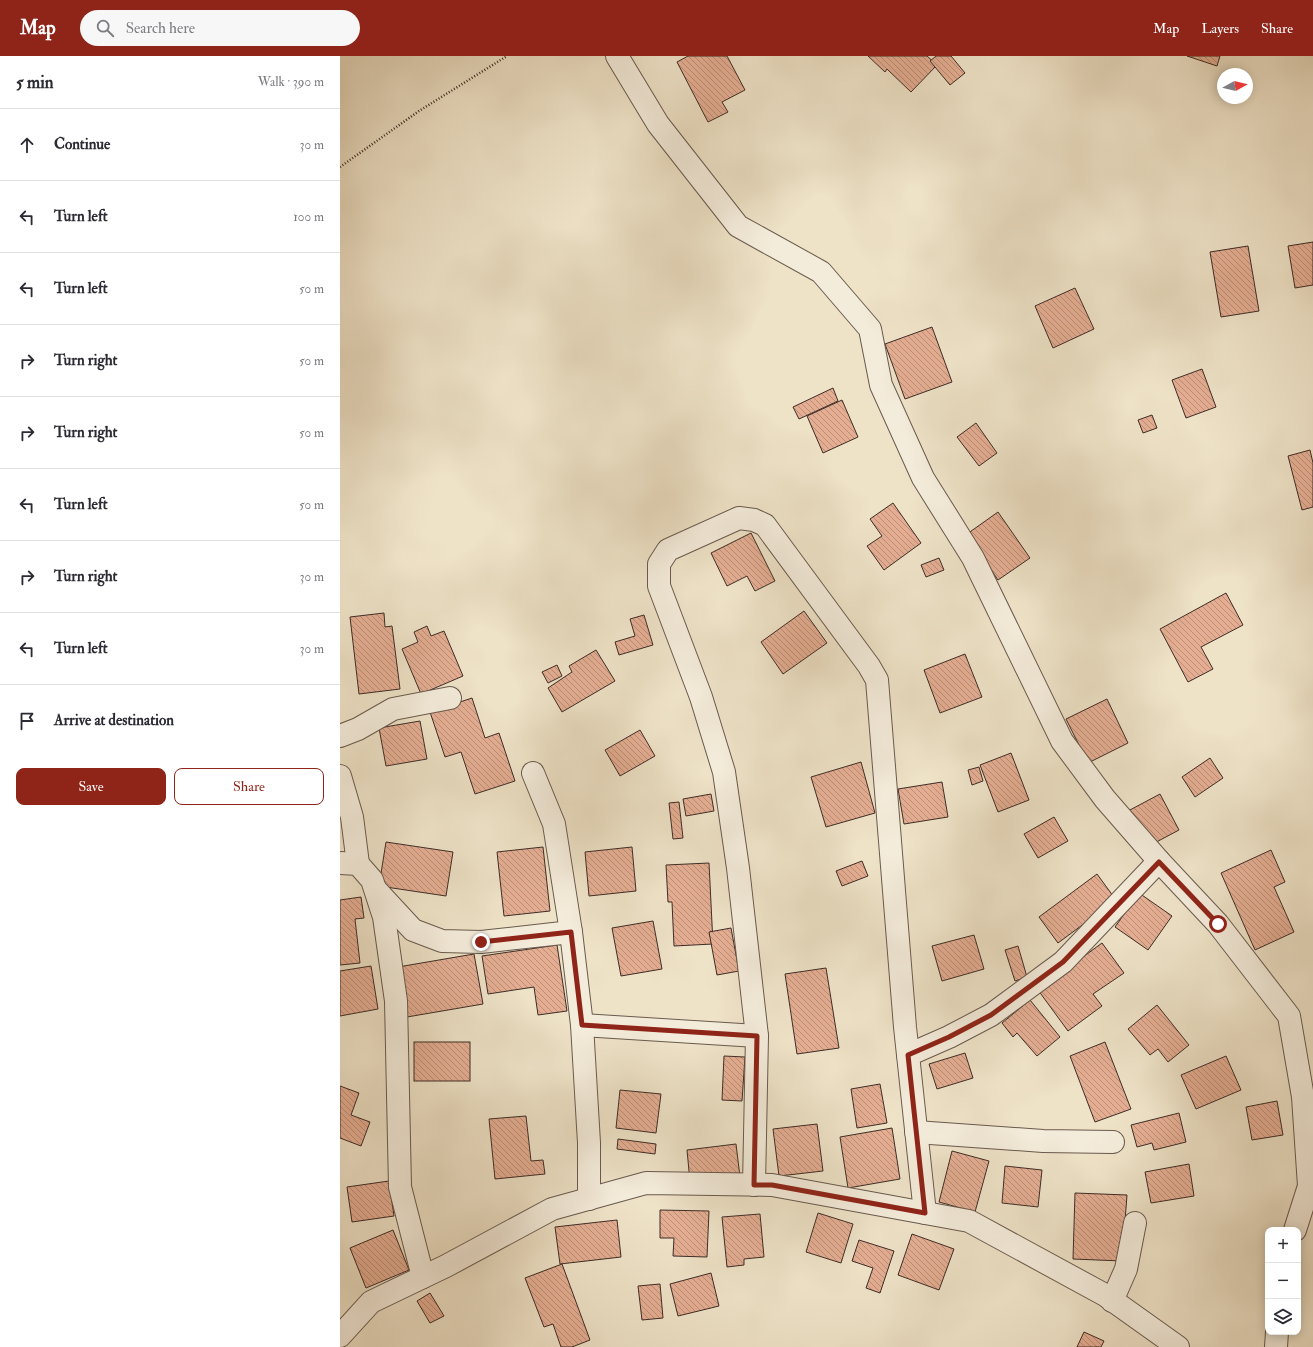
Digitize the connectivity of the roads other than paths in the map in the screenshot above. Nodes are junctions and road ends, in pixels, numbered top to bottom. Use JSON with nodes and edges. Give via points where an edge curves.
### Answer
{"nodes":[{"id":1,"x":617,"y":56,"type":"edge"},
{"id":2,"x":450,"y":698,"type":"dead end"},
{"id":3,"x":340,"y":736,"type":"edge"},
{"id":4,"x":533,"y":773,"type":"dead end"},
{"id":5,"x":340,"y":776,"type":"edge"},
{"id":6,"x":1159,"y":862,"type":"junction"},
{"id":7,"x":349,"y":864,"type":"edge"},
{"id":8,"x":376,"y":890,"type":"junction"},
{"id":9,"x":571,"y":932,"type":"junction"},
{"id":10,"x":582,"y":1025,"type":"junction"},
{"id":11,"x":757,"y":1036,"type":"junction"},
{"id":12,"x":908,"y":1055,"type":"junction"},
{"id":13,"x":916,"y":1132,"type":"junction"},
{"id":14,"x":1113,"y":1142,"type":"dead end"},
{"id":15,"x":1311,"y":1179,"type":"edge"},
{"id":16,"x":754,"y":1185,"type":"junction"},
{"id":17,"x":590,"y":1199,"type":"junction"},
{"id":18,"x":925,"y":1213,"type":"junction"},
{"id":19,"x":1135,"y":1223,"type":"dead end"},
{"id":20,"x":1296,"y":1227,"type":"edge"},
{"id":21,"x":423,"y":1277,"type":"junction"},
{"id":22,"x":1112,"y":1301,"type":"junction"},
{"id":23,"x":1277,"y":1335,"type":"edge"},
{"id":24,"x":340,"y":1336,"type":"edge"},
{"id":25,"x":1178,"y":1347,"type":"edge"},
{"id":26,"x":1276,"y":1347,"type":"edge"}],
"edges":[{"from":1,"to":6,"type":"street","via":[[658,124],[738,226],[821,272],[870,329],[881,385],[923,478],[973,558],[1062,741],[1105,799]]},
{"from":2,"to":3,"type":"street","via":[[393,709]]},
{"from":4,"to":9,"type":"street","via":[[554,824]]},
{"from":5,"to":7,"type":"street","via":[[352,817]]},
{"from":6,"to":12,"type":"street","via":[[1063,962],[991,1015]]},
{"from":6,"to":15,"type":"street","via":[[1218,924],[1289,1016],[1303,1097]]},
{"from":7,"to":8,"type":"street","via":[[372,880]]},
{"from":8,"to":9,"type":"street","via":[[413,930],[442,941],[481,942]]},
{"from":8,"to":21,"type":"street","via":[[384,917],[396,1002],[400,1187]]},
{"from":9,"to":10,"type":"street"},
{"from":10,"to":11,"type":"street"},
{"from":10,"to":17,"type":"street"},
{"from":11,"to":12,"type":"street","via":[[724,772],[701,697],[659,586],[659,564],[668,550],[739,518],[765,525],[877,680]]},
{"from":11,"to":16,"type":"street"},
{"from":12,"to":13,"type":"street"},
{"from":13,"to":14,"type":"street","via":[[1043,1141]]},
{"from":13,"to":18,"type":"street"},
{"from":15,"to":20,"type":"street"},
{"from":16,"to":17,"type":"street","via":[[646,1183]]},
{"from":16,"to":18,"type":"street","via":[[772,1185]]},
{"from":17,"to":21,"type":"street","via":[[552,1209]]},
{"from":18,"to":22,"type":"street","via":[[969,1221]]},
{"from":19,"to":22,"type":"street","via":[[1126,1270]]},
{"from":21,"to":24,"type":"street","via":[[371,1302]]},
{"from":22,"to":25,"type":"street"},
{"from":23,"to":26,"type":"street"}]}
